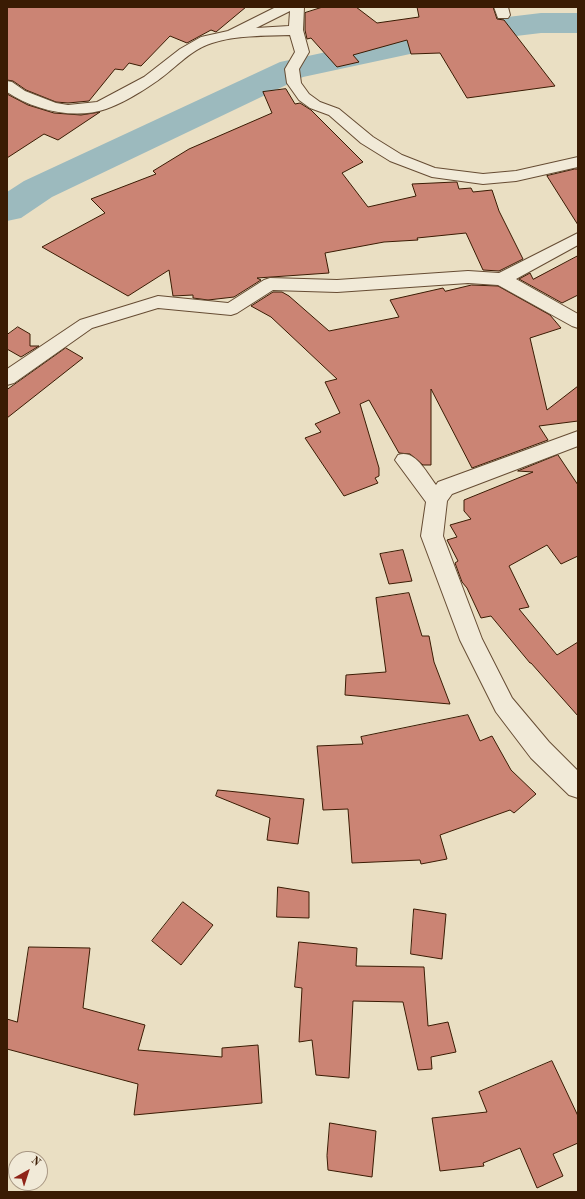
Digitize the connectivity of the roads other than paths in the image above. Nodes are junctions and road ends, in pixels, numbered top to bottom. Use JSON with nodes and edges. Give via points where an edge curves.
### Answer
{"nodes":[{"id":1,"x":287,"y":7,"type":"edge"},
{"id":2,"x":297,"y":7,"type":"edge"},
{"id":3,"x":296,"y":30,"type":"junction"},
{"id":4,"x":233,"y":34,"type":"junction"},
{"id":5,"x":7,"y":84,"type":"edge"},
{"id":6,"x":578,"y":162,"type":"edge"},
{"id":7,"x":578,"y":238,"type":"edge"},
{"id":8,"x":502,"y":279,"type":"junction"},
{"id":9,"x":578,"y":322,"type":"edge"},
{"id":10,"x":7,"y":378,"type":"edge"},
{"id":11,"x":578,"y":438,"type":"edge"},
{"id":12,"x":405,"y":460,"type":"dead end"},
{"id":13,"x":437,"y":500,"type":"junction"},
{"id":14,"x":578,"y":787,"type":"edge"}],
"edges":[{"from":1,"to":4,"type":"street"},
{"from":2,"to":3,"type":"street"},
{"from":3,"to":4,"type":"street"},
{"from":3,"to":6,"type":"street","via":[[302,52],[292,69],[297,89],[315,105],[334,112],[367,140],[396,158],[432,172],[483,179],[516,176]]},
{"from":4,"to":5,"type":"street","via":[[206,40],[185,52],[149,80],[101,106],[68,110],[20,94]]},
{"from":7,"to":8,"type":"street"},
{"from":8,"to":9,"type":"street"},
{"from":8,"to":10,"type":"street","via":[[468,277],[337,286],[270,284],[231,309],[158,302],[86,324]]},
{"from":11,"to":13,"type":"street","via":[[445,488]]},
{"from":12,"to":13,"type":"street"},
{"from":13,"to":14,"type":"street","via":[[432,536],[471,640],[504,705],[540,750]]}]}
